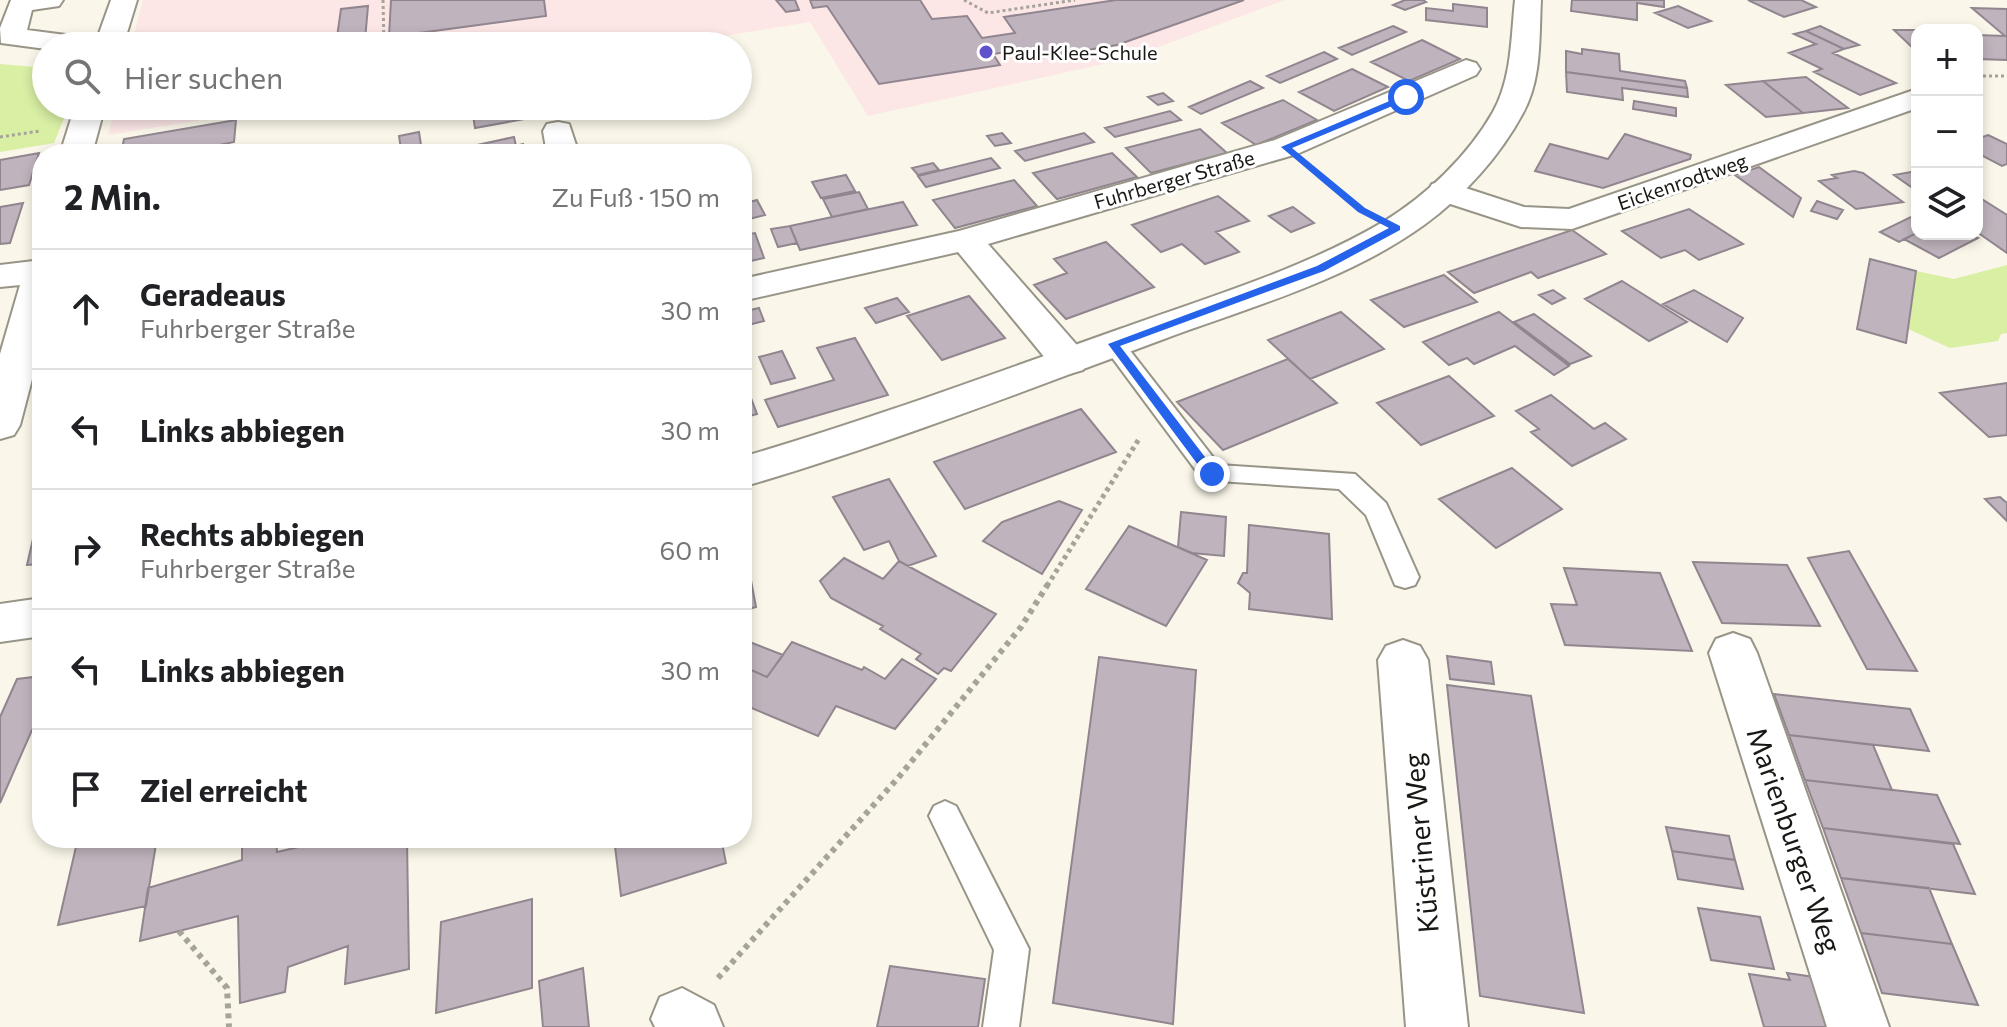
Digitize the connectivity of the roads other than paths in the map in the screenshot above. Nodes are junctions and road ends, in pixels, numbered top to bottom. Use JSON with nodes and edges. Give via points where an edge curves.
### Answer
{"nodes":[{"id":1,"x":50,"y":0,"type":"edge"},
{"id":2,"x":124,"y":0,"type":"edge"},
{"id":3,"x":1523,"y":1,"type":"edge"},
{"id":4,"x":114,"y":32,"type":"edge"},
{"id":5,"x":32,"y":39,"type":"edge"},
{"id":6,"x":1466,"y":69,"type":"dead end"},
{"id":7,"x":1911,"y":100,"type":"edge"},
{"id":8,"x":86,"y":120,"type":"edge"},
{"id":9,"x":79,"y":144,"type":"edge"},
{"id":10,"x":1444,"y":191,"type":"junction"},
{"id":11,"x":966,"y":240,"type":"junction"},
{"id":12,"x":32,"y":273,"type":"edge"},
{"id":13,"x":0,"y":276,"type":"edge"},
{"id":14,"x":752,"y":288,"type":"edge"},
{"id":15,"x":32,"y":308,"type":"edge"},
{"id":16,"x":1113,"y":344,"type":"junction"},
{"id":17,"x":1069,"y":361,"type":"junction"},
{"id":18,"x":0,"y":425,"type":"edge"},
{"id":19,"x":752,"y":469,"type":"edge"},
{"id":20,"x":1405,"y":577,"type":"dead end"},
{"id":21,"x":32,"y":618,"type":"edge"},
{"id":22,"x":0,"y":623,"type":"edge"},
{"id":23,"x":1733,"y":653,"type":"dead end"},
{"id":24,"x":1403,"y":660,"type":"dead end"},
{"id":25,"x":945,"y":816,"type":"dead end"},
{"id":26,"x":1001,"y":1027,"type":"edge"},
{"id":27,"x":1437,"y":1027,"type":"edge"},
{"id":28,"x":1858,"y":1027,"type":"edge"}],
"edges":[{"from":1,"to":5,"type":"street","via":[[21,4],[11,37]]},
{"from":2,"to":4,"type":"street"},
{"from":3,"to":10,"type":"street","via":[[1522,70],[1510,110]]},
{"from":6,"to":11,"type":"street","name":"Fuhrberger Straße","via":[[1286,147]]},
{"from":7,"to":10,"type":"street","name":"Eickenrodtweg","via":[[1572,219],[1521,217]]},
{"from":8,"to":9,"type":"street"},
{"from":10,"to":16,"type":"street","via":[[1397,228],[1321,268]]},
{"from":11,"to":14,"type":"street","name":"Fuhrberger Straße"},
{"from":11,"to":17,"type":"street"},
{"from":12,"to":13,"type":"street"},
{"from":15,"to":18,"type":"street"},
{"from":16,"to":17,"type":"street"},
{"from":16,"to":20,"type":"lane","via":[[1212,474],[1346,480],[1377,510]]},
{"from":17,"to":19,"type":"street","via":[[871,433]]},
{"from":21,"to":22,"type":"street"},
{"from":23,"to":28,"type":"street","name":"Marienburger Weg"},
{"from":24,"to":27,"type":"street","name":"Küstriner Weg"},
{"from":25,"to":26,"type":"lane","via":[[1012,949]]}]}
